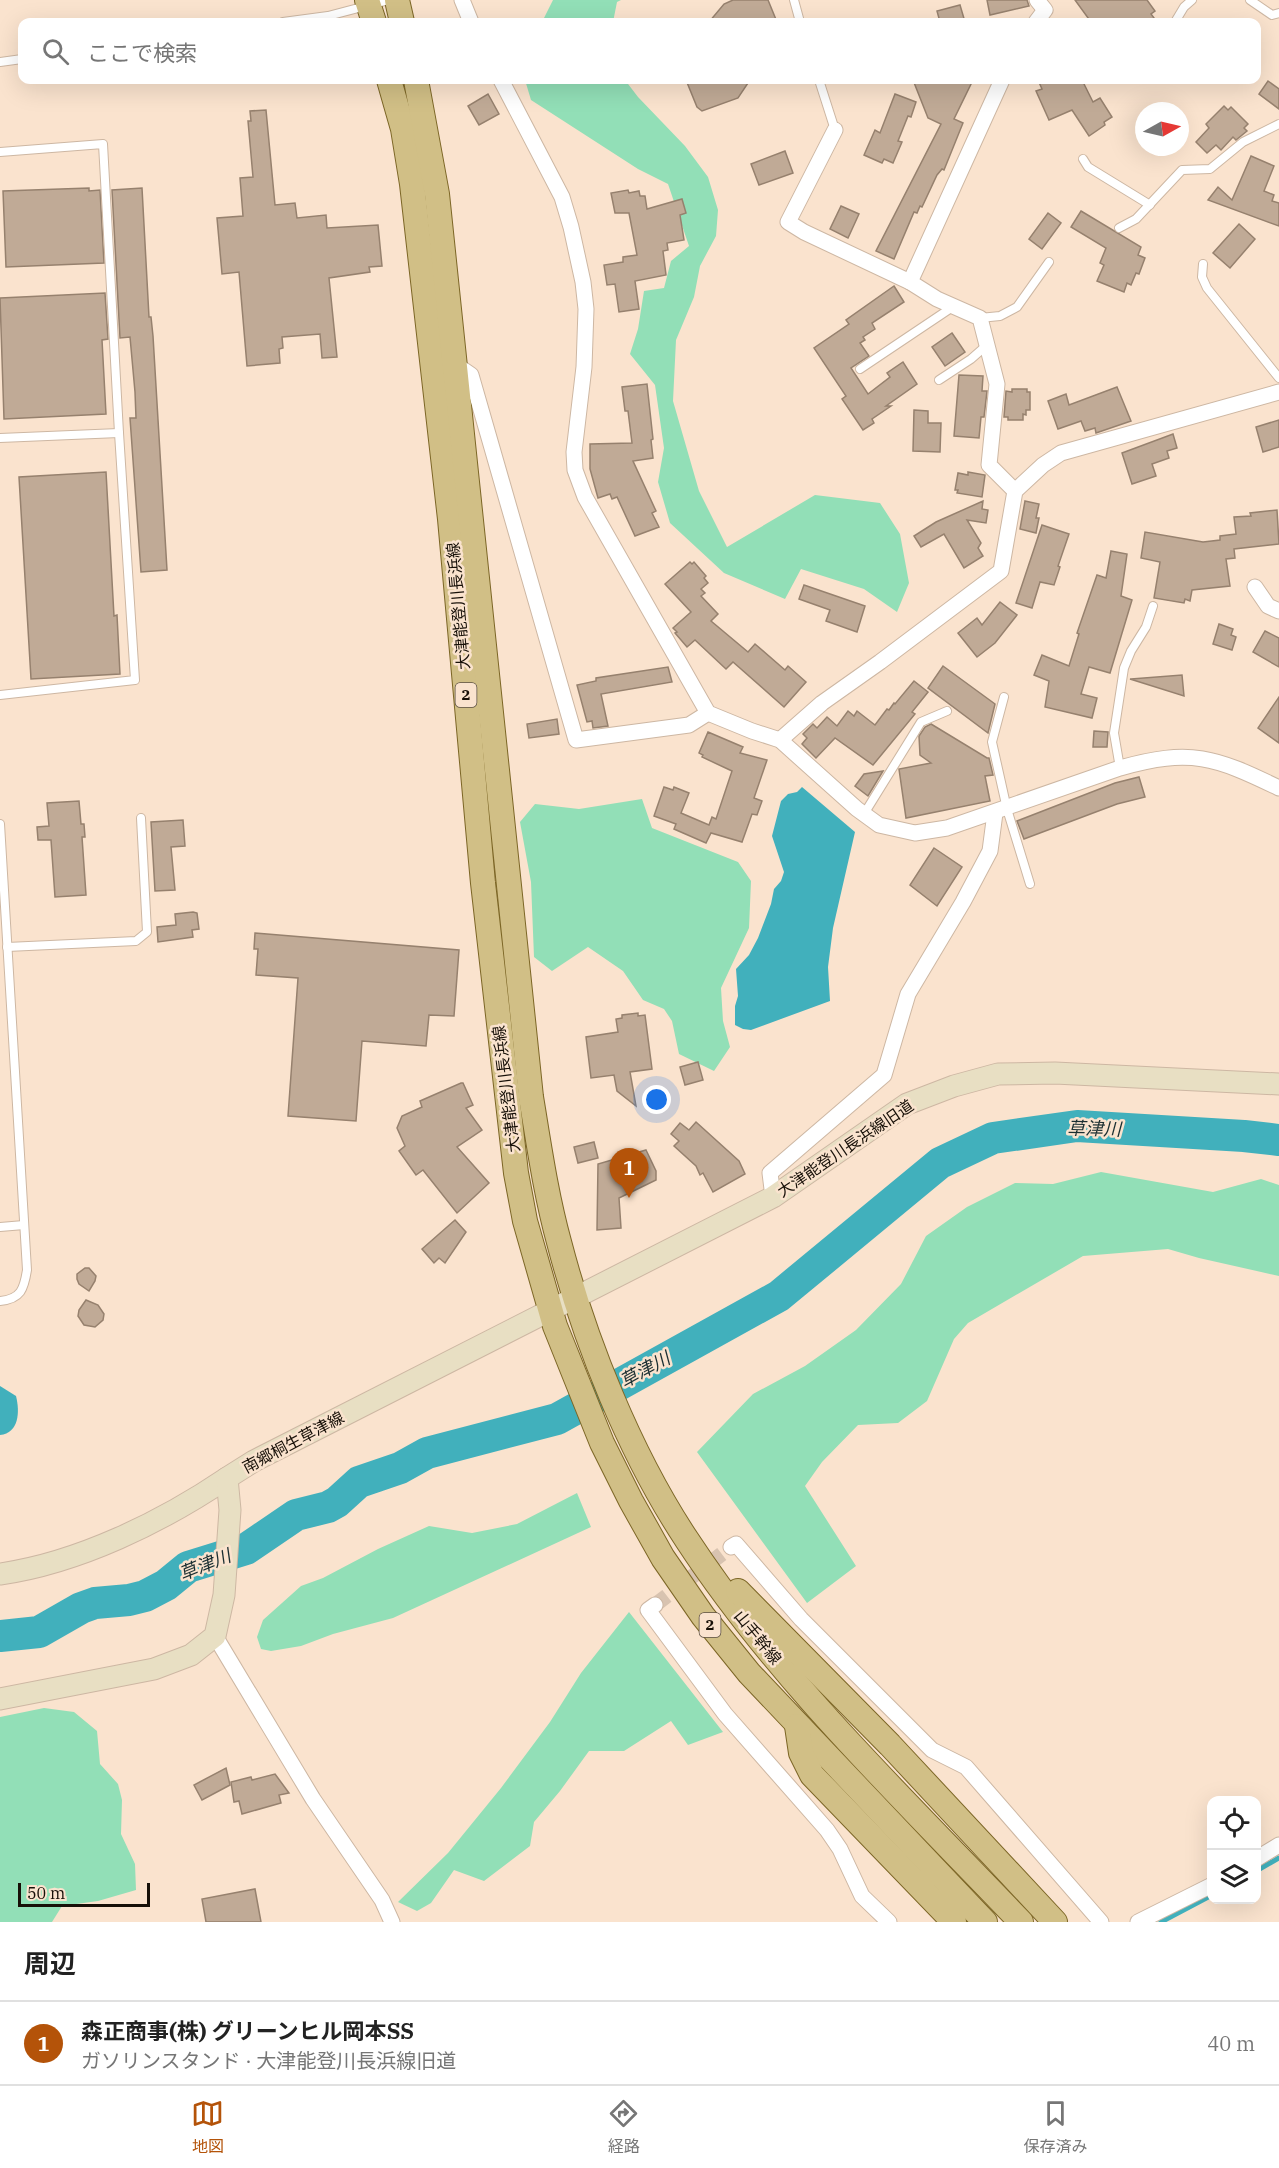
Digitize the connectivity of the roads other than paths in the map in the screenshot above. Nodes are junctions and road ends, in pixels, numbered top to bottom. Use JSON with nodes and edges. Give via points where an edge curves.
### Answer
{"nodes":[{"id":1,"x":397,"y":0,"type":"edge"},
{"id":2,"x":462,"y":0,"type":"edge"},
{"id":3,"x":794,"y":0,"type":"edge"},
{"id":4,"x":1037,"y":0,"type":"edge"},
{"id":5,"x":1191,"y":0,"type":"edge"},
{"id":6,"x":1251,"y":0,"type":"edge"},
{"id":7,"x":375,"y":7,"type":"edge"},
{"id":8,"x":1279,"y":13,"type":"edge"},
{"id":9,"x":313,"y":18,"type":"edge"},
{"id":10,"x":401,"y":18,"type":"edge"},
{"id":11,"x":469,"y":18,"type":"edge"},
{"id":12,"x":799,"y":18,"type":"edge"},
{"id":13,"x":1038,"y":18,"type":"edge"},
{"id":14,"x":1178,"y":18,"type":"edge"},
{"id":15,"x":18,"y":60,"type":"edge"},
{"id":16,"x":0,"y":62,"type":"edge"},
{"id":17,"x":390,"y":84,"type":"edge"},
{"id":18,"x":417,"y":84,"type":"edge"},
{"id":19,"x":503,"y":84,"type":"edge"},
{"id":20,"x":820,"y":84,"type":"edge"},
{"id":21,"x":1000,"y":84,"type":"edge"},
{"id":22,"x":1279,"y":124,"type":"edge"},
{"id":23,"x":835,"y":130,"type":"joint"},
{"id":24,"x":0,"y":152,"type":"edge"},
{"id":25,"x":1083,"y":159,"type":"dead end"},
{"id":26,"x":1150,"y":205,"type":"junction"},
{"id":27,"x":1119,"y":228,"type":"dead end"},
{"id":28,"x":1049,"y":262,"type":"dead end"},
{"id":29,"x":1203,"y":264,"type":"dead end"},
{"id":30,"x":910,"y":282,"type":"junction"},
{"id":31,"x":954,"y":306,"type":"junction"},
{"id":32,"x":980,"y":318,"type":"junction"},
{"id":33,"x":987,"y":345,"type":"junction"},
{"id":34,"x":455,"y":364,"type":"junction"},
{"id":35,"x":860,"y":369,"type":"dead end"},
{"id":36,"x":1279,"y":378,"type":"edge"},
{"id":37,"x":939,"y":380,"type":"dead end"},
{"id":38,"x":1279,"y":392,"type":"edge"},
{"id":39,"x":118,"y":433,"type":"junction"},
{"id":40,"x":0,"y":438,"type":"edge"},
{"id":41,"x":1015,"y":491,"type":"junction"},
{"id":42,"x":1255,"y":587,"type":"dead end"},
{"id":43,"x":1153,"y":606,"type":"dead end"},
{"id":44,"x":1279,"y":611,"type":"edge"},
{"id":45,"x":0,"y":695,"type":"edge"},
{"id":46,"x":1004,"y":697,"type":"dead end"},
{"id":47,"x":947,"y":711,"type":"dead end"},
{"id":48,"x":708,"y":713,"type":"junction"},
{"id":49,"x":780,"y":740,"type":"junction"},
{"id":50,"x":1120,"y":768,"type":"junction"},
{"id":51,"x":1279,"y":788,"type":"edge"},
{"id":52,"x":1001,"y":811,"type":"junction"},
{"id":53,"x":864,"y":814,"type":"junction"},
{"id":54,"x":141,"y":818,"type":"dead end"},
{"id":55,"x":0,"y":824,"type":"edge"},
{"id":56,"x":1,"y":851,"type":"edge"},
{"id":57,"x":1030,"y":884,"type":"dead end"},
{"id":58,"x":7,"y":947,"type":"junction"},
{"id":59,"x":1279,"y":1084,"type":"edge"},
{"id":60,"x":773,"y":1197,"type":"junction"},
{"id":61,"x":24,"y":1225,"type":"junction"},
{"id":62,"x":0,"y":1227,"type":"edge"},
{"id":63,"x":576,"y":1298,"type":"junction"},
{"id":64,"x":0,"y":1301,"type":"edge"},
{"id":65,"x":550,"y":1310,"type":"junction"},
{"id":66,"x":227,"y":1478,"type":"junction"},
{"id":67,"x":686,"y":1538,"type":"junction"},
{"id":68,"x":731,"y":1547,"type":"dead end"},
{"id":69,"x":0,"y":1574,"type":"edge"},
{"id":70,"x":655,"y":1605,"type":"dead end"},
{"id":71,"x":215,"y":1636,"type":"junction"},
{"id":72,"x":0,"y":1699,"type":"edge"},
{"id":73,"x":843,"y":1791,"type":"junction"},
{"id":74,"x":1279,"y":1845,"type":"edge"},
{"id":75,"x":1261,"y":1856,"type":"edge"},
{"id":76,"x":1207,"y":1888,"type":"edge"},
{"id":77,"x":392,"y":1922,"type":"edge"},
{"id":78,"x":889,"y":1922,"type":"edge"},
{"id":79,"x":954,"y":1922,"type":"edge"},
{"id":80,"x":985,"y":1922,"type":"edge"},
{"id":81,"x":1021,"y":1922,"type":"edge"},
{"id":82,"x":1055,"y":1922,"type":"edge"},
{"id":83,"x":1101,"y":1922,"type":"edge"},
{"id":84,"x":1138,"y":1922,"type":"edge"}],
"edges":[{"from":1,"to":10,"type":"main road"},
{"from":2,"to":11,"type":"street"},
{"from":3,"to":12,"type":"lane"},
{"from":4,"to":13,"type":"street","via":[[1045,10]]},
{"from":5,"to":14,"type":"lane"},
{"from":6,"to":8,"type":"lane","via":[[1272,15]]},
{"from":7,"to":9,"type":"lane"},
{"from":15,"to":16,"type":"lane"},
{"from":17,"to":65,"type":"main road","name":"大津能登川長浜線","number":"2","via":[[412,184],[450,519],[483,883],[514,1162],[525,1221]]},
{"from":18,"to":34,"type":"main road","name":"大津能登川長浜線","number":"2","via":[[437,194]]},
{"from":19,"to":48,"type":"street","via":[[562,197],[583,282],[584,367],[575,470],[585,497]]},
{"from":20,"to":23,"type":"lane"},
{"from":21,"to":30,"type":"street"},
{"from":22,"to":26,"type":"lane","via":[[1243,142],[1210,170],[1182,170]]},
{"from":23,"to":30,"type":"street","via":[[788,222]]},
{"from":24,"to":39,"type":"lane","via":[[104,144]]},
{"from":25,"to":26,"type":"lane","via":[[1088,167]]},
{"from":26,"to":27,"type":"lane"},
{"from":28,"to":32,"type":"lane","via":[[1017,307],[1000,316]]},
{"from":29,"to":36,"type":"lane","via":[[1202,277],[1207,288]]},
{"from":30,"to":31,"type":"street"},
{"from":31,"to":32,"type":"street"},
{"from":31,"to":35,"type":"lane"},
{"from":32,"to":33,"type":"street"},
{"from":33,"to":37,"type":"lane"},
{"from":33,"to":41,"type":"street","via":[[997,384],[989,465]]},
{"from":34,"to":48,"type":"street","via":[[471,375],[576,740],[689,725]]},
{"from":34,"to":63,"type":"main road","name":"大津能登川長浜線","number":"2","via":[[531,1097],[558,1240]]},
{"from":38,"to":41,"type":"street","via":[[1061,453]]},
{"from":39,"to":40,"type":"lane"},
{"from":39,"to":45,"type":"lane","via":[[135,680]]},
{"from":41,"to":49,"type":"street","via":[[1001,572],[822,704]]},
{"from":42,"to":44,"type":"street","via":[[1268,606]]},
{"from":43,"to":50,"type":"lane","via":[[1124,668],[1114,733]]},
{"from":46,"to":52,"type":"lane","via":[[992,742]]},
{"from":47,"to":53,"type":"lane","via":[[921,722]]},
{"from":48,"to":49,"type":"street"},
{"from":49,"to":53,"type":"street"},
{"from":50,"to":51,"type":"street","via":[[1179,756],[1199,758],[1220,762]]},
{"from":50,"to":52,"type":"street"},
{"from":52,"to":53,"type":"street","via":[[915,833],[879,825]]},
{"from":52,"to":57,"type":"lane"},
{"from":52,"to":60,"type":"street","via":[[990,851],[908,994],[884,1076],[770,1173]]},
{"from":54,"to":58,"type":"lane","via":[[147,932],[136,940]]},
{"from":55,"to":56,"type":"lane"},
{"from":56,"to":58,"type":"lane"},
{"from":58,"to":61,"type":"lane"},
{"from":59,"to":60,"type":"street","name":"大津能登川長浜線旧道","via":[[1055,1073],[998,1074],[907,1104]]},
{"from":60,"to":63,"type":"street","name":"大津能登川長浜線旧道"},
{"from":61,"to":62,"type":"lane"},
{"from":61,"to":64,"type":"lane","via":[[25,1283],[12,1300]]},
{"from":63,"to":65,"type":"street","name":"南郷桐生草津線"},
{"from":63,"to":67,"type":"main road","name":"山手幹線","number":"2","via":[[627,1430]]},
{"from":65,"to":66,"type":"street","name":"南郷桐生草津線"},
{"from":65,"to":73,"type":"main road","name":"山手幹線","number":"2","via":[[602,1443],[658,1548],[696,1606],[797,1726]]},
{"from":66,"to":69,"type":"street","via":[[126,1534],[54,1562]]},
{"from":66,"to":71,"type":"street","name":"南郷桐生草津線","via":[[230,1510],[224,1595]]},
{"from":67,"to":81,"type":"main road","name":"山手幹線","number":"2","via":[[729,1601],[779,1663]]},
{"from":67,"to":82,"type":"main road","via":[[890,1744]]},
{"from":68,"to":83,"type":"street","via":[[736,1544],[801,1619],[932,1750],[966,1767]]},
{"from":70,"to":78,"type":"street","via":[[648,1610],[675,1648],[733,1723],[827,1830],[862,1896]]},
{"from":71,"to":72,"type":"street","via":[[191,1654],[154,1669]]},
{"from":71,"to":77,"type":"street","via":[[313,1798],[382,1900]]},
{"from":73,"to":79,"type":"main road","via":[[912,1878]]},
{"from":73,"to":80,"type":"main road","name":"山手幹線","number":"2"},
{"from":74,"to":75,"type":"street"},
{"from":76,"to":84,"type":"street"}]}
